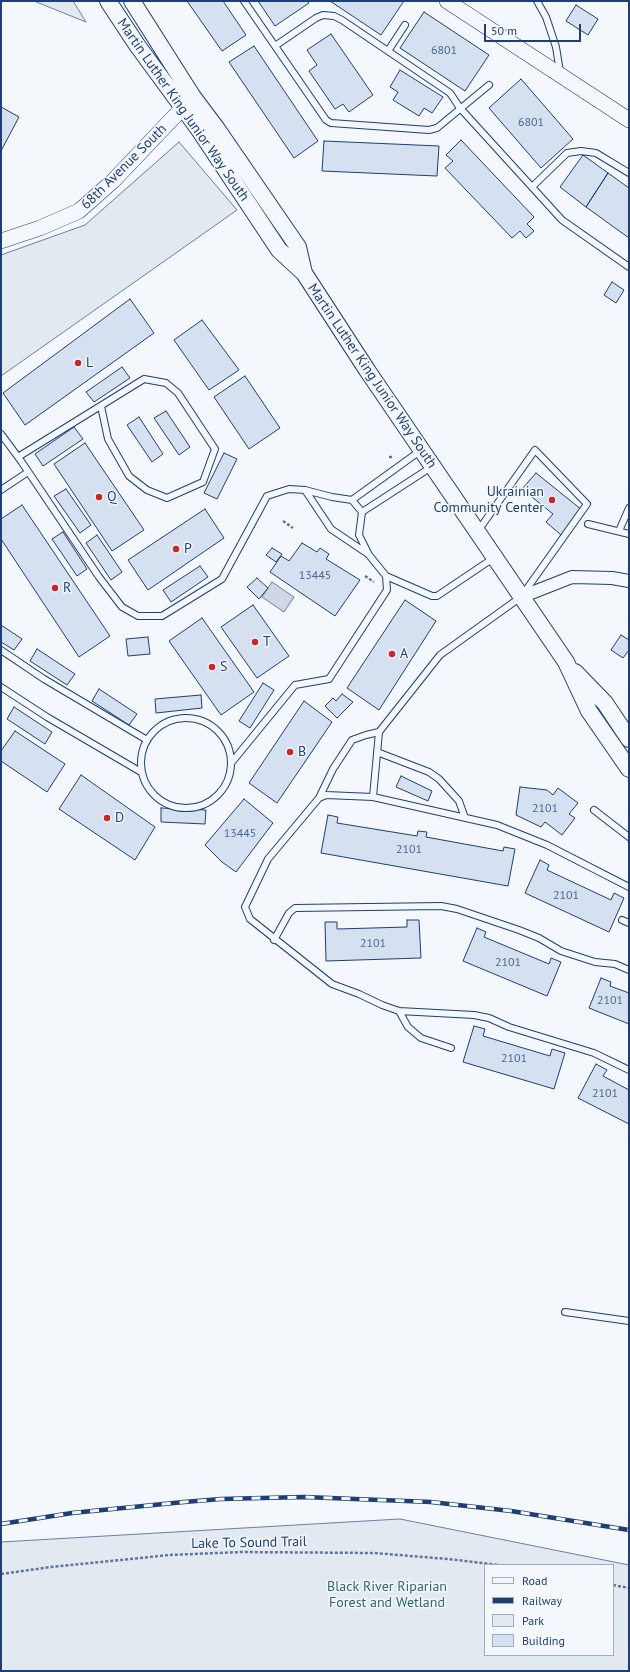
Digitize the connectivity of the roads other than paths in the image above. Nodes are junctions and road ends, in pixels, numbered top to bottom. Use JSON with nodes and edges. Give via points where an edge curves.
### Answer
{"nodes":[{"id":1,"x":108,"y":1,"type":"edge"},
{"id":2,"x":132,"y":1,"type":"edge"},
{"id":3,"x":244,"y":1,"type":"edge"},
{"id":4,"x":447,"y":1,"type":"edge"},
{"id":5,"x":537,"y":1,"type":"edge"},
{"id":6,"x":404,"y":25,"type":"dead end"},
{"id":7,"x":275,"y":46,"type":"junction"},
{"id":8,"x":388,"y":52,"type":"junction"},
{"id":9,"x":560,"y":75,"type":"junction"},
{"id":10,"x":489,"y":85,"type":"dead end"},
{"id":11,"x":188,"y":102,"type":"junction"},
{"id":12,"x":460,"y":108,"type":"junction"},
{"id":13,"x":629,"y":120,"type":"edge"},
{"id":14,"x":629,"y":173,"type":"edge"},
{"id":15,"x":532,"y":187,"type":"junction"},
{"id":16,"x":1,"y":241,"type":"edge"},
{"id":17,"x":629,"y":267,"type":"edge"},
{"id":18,"x":101,"y":406,"type":"junction"},
{"id":19,"x":1,"y":434,"type":"edge"},
{"id":20,"x":421,"y":450,"type":"junction"},
{"id":21,"x":18,"y":457,"type":"junction"},
{"id":22,"x":433,"y":466,"type":"junction"},
{"id":23,"x":28,"y":472,"type":"junction"},
{"id":24,"x":1,"y":490,"type":"edge"},
{"id":25,"x":305,"y":490,"type":"junction"},
{"id":26,"x":352,"y":500,"type":"junction"},
{"id":27,"x":629,"y":508,"type":"edge"},
{"id":28,"x":362,"y":512,"type":"junction"},
{"id":29,"x":588,"y":524,"type":"dead end"},
{"id":30,"x":619,"y":531,"type":"junction"},
{"id":31,"x":477,"y":532,"type":"junction"},
{"id":32,"x":629,"y":534,"type":"edge"},
{"id":33,"x":369,"y":555,"type":"junction"},
{"id":34,"x":494,"y":557,"type":"junction"},
{"id":35,"x":386,"y":576,"type":"junction"},
{"id":36,"x":629,"y":581,"type":"edge"},
{"id":37,"x":521,"y":597,"type":"junction"},
{"id":38,"x":1,"y":650,"type":"edge"},
{"id":39,"x":566,"y":662,"type":"junction"},
{"id":40,"x":1,"y":687,"type":"edge"},
{"id":41,"x":379,"y":732,"type":"junction"},
{"id":42,"x":629,"y":739,"type":"edge"},
{"id":43,"x":147,"y":740,"type":"junction"},
{"id":44,"x":377,"y":752,"type":"junction"},
{"id":45,"x":232,"y":762,"type":"junction"},
{"id":46,"x":629,"y":770,"type":"edge"},
{"id":47,"x":141,"y":772,"type":"junction"},
{"id":48,"x":373,"y":797,"type":"junction"},
{"id":49,"x":319,"y":798,"type":"junction"},
{"id":50,"x":594,"y":810,"type":"dead end"},
{"id":51,"x":465,"y":818,"type":"junction"},
{"id":52,"x":629,"y":837,"type":"edge"},
{"id":53,"x":629,"y":887,"type":"edge"},
{"id":54,"x":622,"y":920,"type":"dead end"},
{"id":55,"x":629,"y":923,"type":"edge"},
{"id":56,"x":274,"y":940,"type":"junction"},
{"id":57,"x":629,"y":970,"type":"edge"},
{"id":58,"x":399,"y":1011,"type":"junction"},
{"id":59,"x":450,"y":1048,"type":"dead end"},
{"id":60,"x":629,"y":1070,"type":"edge"},
{"id":61,"x":565,"y":1312,"type":"dead end"},
{"id":62,"x":629,"y":1321,"type":"edge"}],
"edges":[{"from":1,"to":11,"type":"main road","name":"Martin Luther King Junior Way South","via":[[137,45]]},
{"from":2,"to":11,"type":"main road","name":"Martin Luther King Junior Way South"},
{"from":3,"to":7,"type":"lane"},
{"from":4,"to":9,"type":"street"},
{"from":5,"to":9,"type":"lane","via":[[546,17],[556,47]]},
{"from":6,"to":8,"type":"lane"},
{"from":7,"to":8,"type":"lane","via":[[323,15],[342,20]]},
{"from":7,"to":12,"type":"lane","via":[[326,120],[331,123],[430,130],[437,128]]},
{"from":8,"to":12,"type":"lane","via":[[450,92]]},
{"from":9,"to":13,"type":"street"},
{"from":10,"to":12,"type":"lane"},
{"from":11,"to":16,"type":"street","name":"68th Avenue South","via":[[113,181],[79,211]]},
{"from":11,"to":20,"type":"main road","name":"Martin Luther King Junior Way South","via":[[217,129],[298,248],[304,273]]},
{"from":12,"to":15,"type":"lane"},
{"from":14,"to":15,"type":"lane","via":[[596,153],[581,151],[567,154]]},
{"from":15,"to":17,"type":"lane","via":[[562,220]]},
{"from":18,"to":18,"type":"lane","via":[[144,379],[166,383],[178,393],[215,449],[203,482],[166,498],[147,490],[129,476],[108,439]]},
{"from":18,"to":21,"type":"lane"},
{"from":19,"to":21,"type":"lane"},
{"from":20,"to":22,"type":"main road","name":"Martin Luther King Junior Way South"},
{"from":20,"to":26,"type":"lane"},
{"from":21,"to":23,"type":"lane"},
{"from":22,"to":28,"type":"lane"},
{"from":22,"to":31,"type":"main road","name":"Martin Luther King Junior Way South"},
{"from":23,"to":24,"type":"lane"},
{"from":23,"to":25,"type":"lane","via":[[107,588],[122,607],[138,616],[162,616],[222,579],[267,496],[289,489]]},
{"from":25,"to":26,"type":"lane","via":[[332,498]]},
{"from":25,"to":33,"type":"lane","via":[[331,528]]},
{"from":26,"to":28,"type":"lane"},
{"from":27,"to":30,"type":"lane"},
{"from":28,"to":33,"type":"lane","via":[[359,535]]},
{"from":29,"to":30,"type":"lane"},
{"from":30,"to":32,"type":"lane"},
{"from":31,"to":34,"type":"main road","name":"Martin Luther King Junior Way South"},
{"from":31,"to":37,"type":"lane","via":[[535,450],[587,504]]},
{"from":33,"to":35,"type":"lane"},
{"from":34,"to":35,"type":"lane","via":[[437,596]]},
{"from":34,"to":37,"type":"main road","name":"Martin Luther King Junior Way South"},
{"from":35,"to":45,"type":"lane","via":[[387,590],[329,679],[295,685]]},
{"from":36,"to":37,"type":"street","via":[[572,577]]},
{"from":37,"to":39,"type":"main road","name":"Martin Luther King Junior Way South"},
{"from":37,"to":41,"type":"lane","via":[[440,655]]},
{"from":38,"to":43,"type":"lane","via":[[44,679]]},
{"from":39,"to":42,"type":"main road","via":[[605,703]]},
{"from":39,"to":46,"type":"main road","via":[[589,711]]},
{"from":40,"to":47,"type":"lane","via":[[47,718]]},
{"from":41,"to":44,"type":"lane"},
{"from":41,"to":49,"type":"lane","via":[[352,740],[332,769]]},
{"from":43,"to":45,"type":"lane","via":[[156,729],[168,721],[183,717],[197,719],[211,725],[222,734],[229,747]]},
{"from":43,"to":47,"type":"lane","via":[[142,750]]},
{"from":44,"to":48,"type":"lane"},
{"from":44,"to":51,"type":"lane","via":[[429,772],[439,779],[459,802]]},
{"from":45,"to":47,"type":"lane","via":[[227,783],[219,794],[208,803],[194,808],[180,808],[167,804],[155,796],[146,785]]},
{"from":48,"to":49,"type":"lane","via":[[326,795]]},
{"from":48,"to":51,"type":"lane"},
{"from":49,"to":56,"type":"lane","via":[[268,859],[245,907],[250,919]]},
{"from":50,"to":52,"type":"lane"},
{"from":51,"to":53,"type":"lane","via":[[497,825],[547,844]]},
{"from":54,"to":55,"type":"lane"},
{"from":56,"to":57,"type":"lane","via":[[289,913],[295,908],[441,906],[519,930],[561,951],[595,962],[615,964]]},
{"from":56,"to":58,"type":"lane","via":[[332,984]]},
{"from":58,"to":59,"type":"lane","via":[[408,1027],[421,1038]]},
{"from":58,"to":60,"type":"lane","via":[[490,1018],[509,1027],[594,1053]]},
{"from":61,"to":62,"type":"lane"}]}
